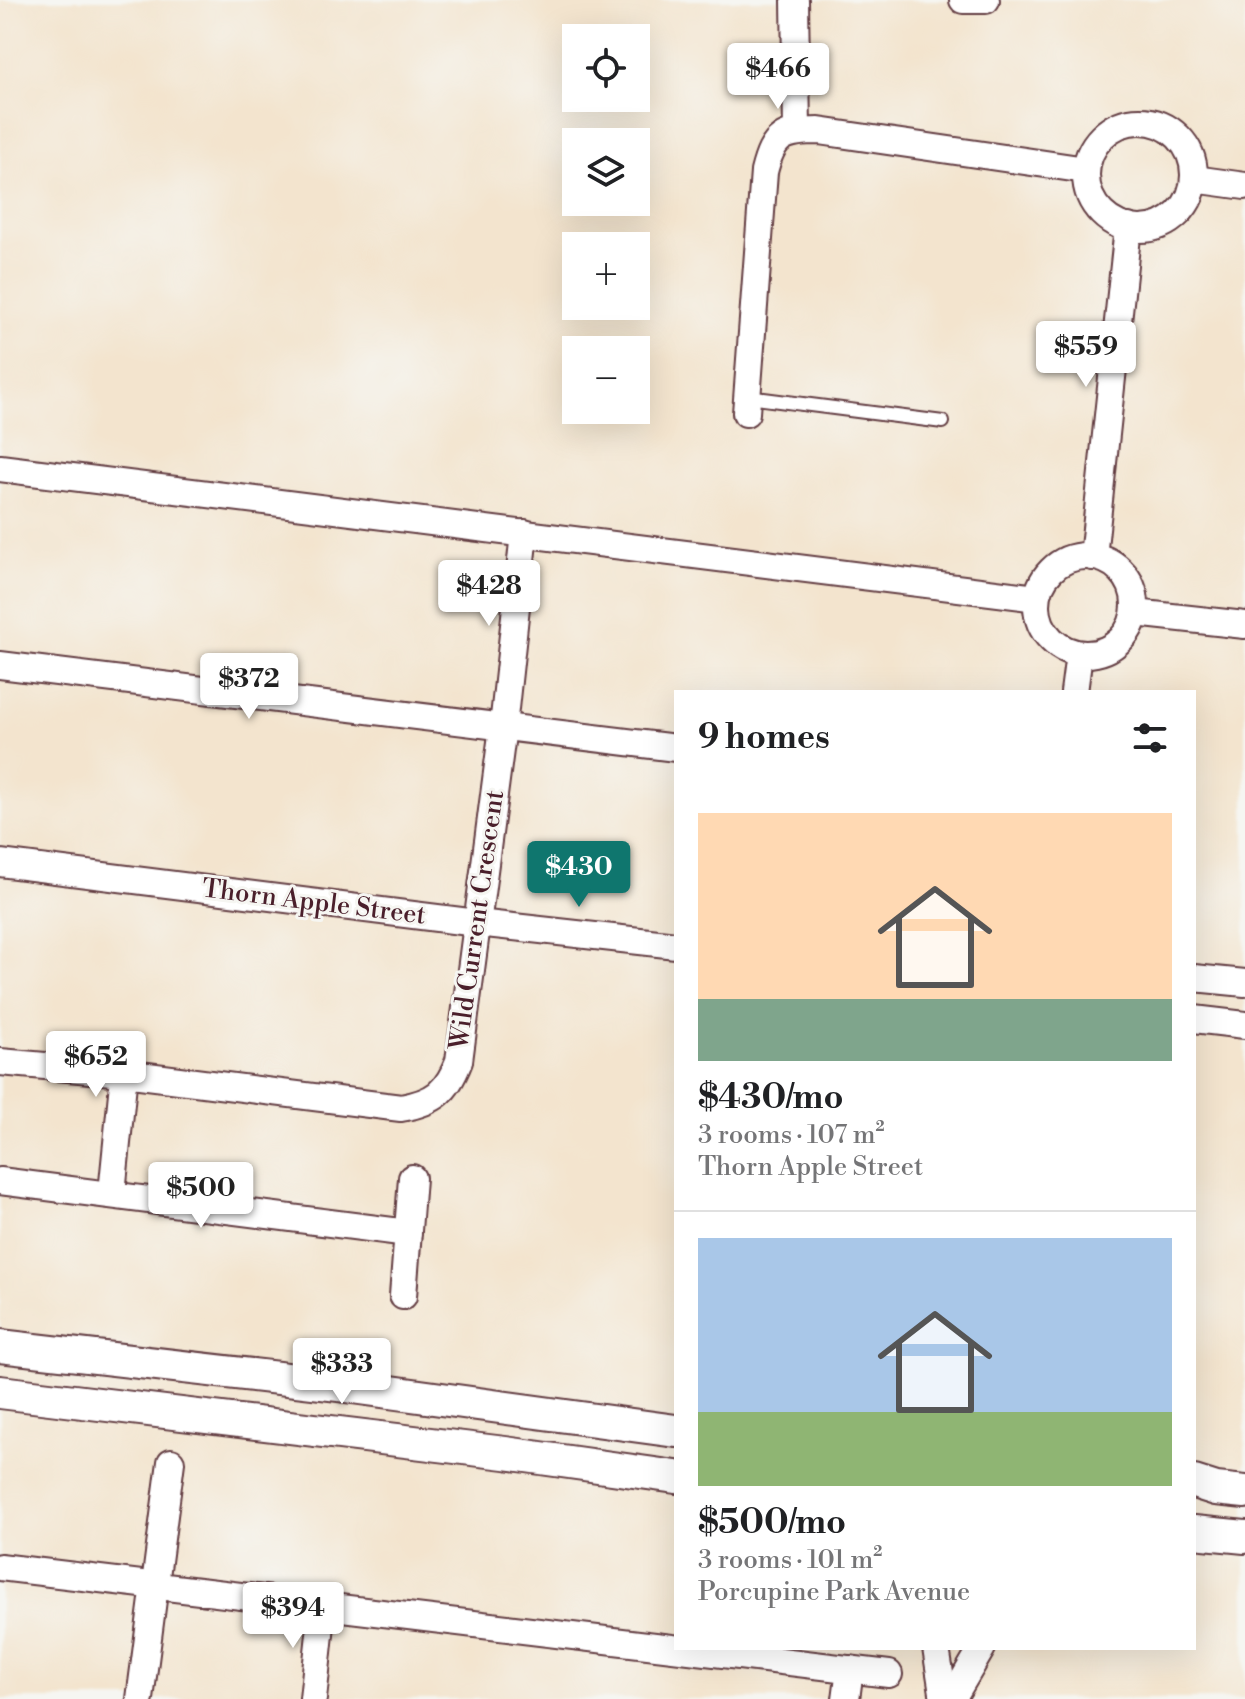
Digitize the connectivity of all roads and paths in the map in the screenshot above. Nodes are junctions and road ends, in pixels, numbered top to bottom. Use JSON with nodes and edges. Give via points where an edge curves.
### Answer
{"nodes":[{"id":1,"x":795,"y":0,"type":"edge"},
{"id":2,"x":963,"y":0,"type":"edge"},
{"id":3,"x":986,"y":0,"type":"edge"},
{"id":4,"x":797,"y":131,"type":"junction"},
{"id":5,"x":1086,"y":170,"type":"junction"},
{"id":6,"x":1194,"y":179,"type":"junction"},
{"id":7,"x":1245,"y":186,"type":"edge"},
{"id":8,"x":1128,"y":227,"type":"junction"},
{"id":9,"x":747,"y":405,"type":"joint"},
{"id":10,"x":943,"y":422,"type":"dead end"},
{"id":11,"x":0,"y":468,"type":"edge"},
{"id":12,"x":524,"y":533,"type":"junction"},
{"id":13,"x":1093,"y":557,"type":"junction"},
{"id":14,"x":1037,"y":598,"type":"junction"},
{"id":15,"x":1135,"y":613,"type":"junction"},
{"id":16,"x":1245,"y":625,"type":"edge"},
{"id":17,"x":1079,"y":654,"type":"junction"},
{"id":18,"x":0,"y":665,"type":"edge"},
{"id":19,"x":1074,"y":690,"type":"edge"},
{"id":20,"x":503,"y":727,"type":"junction"},
{"id":21,"x":674,"y":748,"type":"edge"},
{"id":22,"x":0,"y":863,"type":"edge"},
{"id":23,"x":477,"y":923,"type":"junction"},
{"id":24,"x":674,"y":945,"type":"edge"},
{"id":25,"x":1196,"y":978,"type":"edge"},
{"id":26,"x":1245,"y":983,"type":"edge"},
{"id":27,"x":1196,"y":1019,"type":"edge"},
{"id":28,"x":1245,"y":1025,"type":"edge"},
{"id":29,"x":0,"y":1062,"type":"edge"},
{"id":30,"x":124,"y":1073,"type":"junction"},
{"id":31,"x":412,"y":1178,"type":"dead end"},
{"id":32,"x":0,"y":1181,"type":"edge"},
{"id":33,"x":112,"y":1193,"type":"junction"},
{"id":34,"x":408,"y":1233,"type":"junction"},
{"id":35,"x":403,"y":1296,"type":"dead end"},
{"id":36,"x":0,"y":1346,"type":"edge"},
{"id":37,"x":0,"y":1392,"type":"edge"},
{"id":38,"x":674,"y":1431,"type":"edge"},
{"id":39,"x":171,"y":1462,"type":"dead end"},
{"id":40,"x":674,"y":1477,"type":"edge"},
{"id":41,"x":1196,"y":1483,"type":"edge"},
{"id":42,"x":1245,"y":1492,"type":"edge"},
{"id":43,"x":1196,"y":1532,"type":"edge"},
{"id":44,"x":1245,"y":1537,"type":"edge"},
{"id":45,"x":0,"y":1567,"type":"edge"},
{"id":46,"x":155,"y":1586,"type":"junction"},
{"id":47,"x":323,"y":1606,"type":"junction"},
{"id":48,"x":674,"y":1648,"type":"edge"},
{"id":49,"x":691,"y":1650,"type":"edge"},
{"id":50,"x":936,"y":1650,"type":"edge"},
{"id":51,"x":981,"y":1650,"type":"edge"},
{"id":52,"x":850,"y":1669,"type":"junction"},
{"id":53,"x":889,"y":1674,"type":"dead end"},
{"id":54,"x":140,"y":1699,"type":"edge"},
{"id":55,"x":313,"y":1699,"type":"edge"},
{"id":56,"x":846,"y":1699,"type":"edge"},
{"id":57,"x":944,"y":1699,"type":"edge"},
{"id":58,"x":952,"y":1699,"type":"edge"}],
"edges":[{"from":1,"to":4,"type":"street"},
{"from":2,"to":3,"type":"street"},
{"from":4,"to":5,"type":"street"},
{"from":4,"to":9,"type":"street","via":[[779,138],[764,172]]},
{"from":5,"to":6,"type":"street","via":[[1089,156],[1108,131],[1122,124],[1152,122],[1188,149]]},
{"from":5,"to":8,"type":"street","via":[[1092,200],[1101,213]]},
{"from":6,"to":7,"type":"street"},
{"from":6,"to":8,"type":"street","via":[[1191,194],[1172,218],[1159,226]]},
{"from":8,"to":13,"type":"street"},
{"from":9,"to":10,"type":"lane"},
{"from":11,"to":12,"type":"street"},
{"from":12,"to":14,"type":"street"},
{"from":12,"to":20,"type":"street","name":"Wild Current Crescent"},
{"from":13,"to":14,"type":"street","via":[[1063,562],[1051,571]]},
{"from":13,"to":15,"type":"street","via":[[1121,570],[1135,597]]},
{"from":14,"to":17,"type":"street","via":[[1037,614],[1051,641]]},
{"from":15,"to":16,"type":"street"},
{"from":15,"to":17,"type":"street","via":[[1122,640],[1095,654]]},
{"from":17,"to":19,"type":"street"},
{"from":18,"to":20,"type":"street"},
{"from":20,"to":21,"type":"street"},
{"from":20,"to":23,"type":"street","name":"Wild Current Crescent"},
{"from":22,"to":23,"type":"street","name":"Thorn Apple Street"},
{"from":23,"to":24,"type":"street","name":"Thorn Apple Street"},
{"from":23,"to":30,"type":"street","name":"Wild Current Crescent","via":[[459,1061],[450,1085],[421,1105],[401,1108]]},
{"from":25,"to":26,"type":"street"},
{"from":27,"to":28,"type":"street"},
{"from":29,"to":30,"type":"street","name":"Wild Current Crescent"},
{"from":30,"to":33,"type":"street"},
{"from":31,"to":34,"type":"street"},
{"from":32,"to":33,"type":"street"},
{"from":33,"to":34,"type":"street"},
{"from":34,"to":35,"type":"street"},
{"from":36,"to":38,"type":"street"},
{"from":37,"to":40,"type":"street"},
{"from":39,"to":46,"type":"street"},
{"from":41,"to":42,"type":"street"},
{"from":43,"to":44,"type":"street"},
{"from":45,"to":46,"type":"street"},
{"from":46,"to":47,"type":"street"},
{"from":46,"to":54,"type":"street"},
{"from":47,"to":48,"type":"street"},
{"from":47,"to":55,"type":"street"},
{"from":49,"to":52,"type":"street"},
{"from":50,"to":57,"type":"street"},
{"from":51,"to":58,"type":"street"},
{"from":52,"to":53,"type":"street"},
{"from":52,"to":56,"type":"street"}]}
